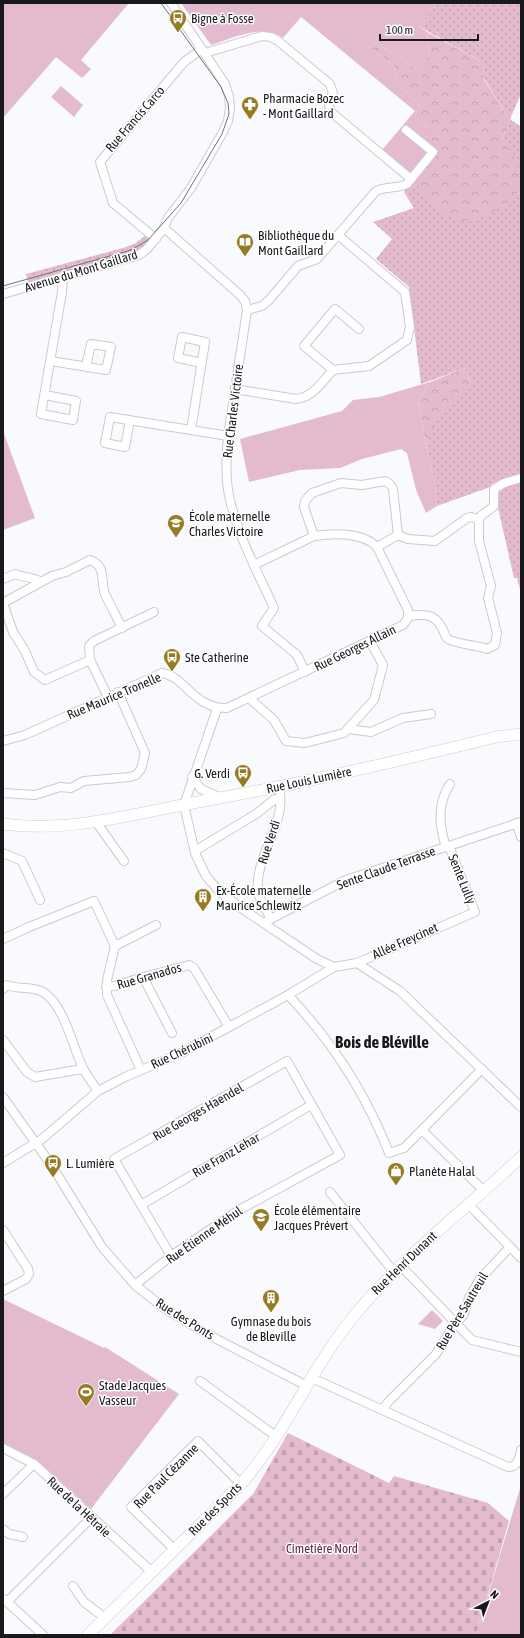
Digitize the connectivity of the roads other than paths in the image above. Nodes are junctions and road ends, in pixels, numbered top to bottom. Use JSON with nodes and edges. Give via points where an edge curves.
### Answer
{"nodes":[{"id":1,"x":171,"y":3,"type":"edge"},
{"id":2,"x":203,"y":51,"type":"junction"},
{"id":3,"x":406,"y":130,"type":"dead end"},
{"id":4,"x":411,"y":178,"type":"junction"},
{"id":5,"x":164,"y":228,"type":"junction"},
{"id":6,"x":338,"y":235,"type":"junction"},
{"id":7,"x":156,"y":239,"type":"junction"},
{"id":8,"x":63,"y":276,"type":"junction"},
{"id":9,"x":3,"y":294,"type":"edge"},
{"id":10,"x":247,"y":310,"type":"junction"},
{"id":11,"x":359,"y":329,"type":"dead end"},
{"id":12,"x":51,"y":361,"type":"junction"},
{"id":13,"x":202,"y":363,"type":"dead end"},
{"id":14,"x":86,"y":366,"type":"dead end"},
{"id":15,"x":333,"y":370,"type":"junction"},
{"id":16,"x":235,"y":389,"type":"junction"},
{"id":17,"x":45,"y":395,"type":"junction"},
{"id":18,"x":130,"y":420,"type":"dead end"},
{"id":19,"x":191,"y":430,"type":"junction"},
{"id":20,"x":228,"y":436,"type":"junction"},
{"id":21,"x":521,"y":478,"type":"edge"},
{"id":22,"x":477,"y":519,"type":"junction"},
{"id":23,"x":398,"y":535,"type":"junction"},
{"id":24,"x":314,"y":536,"type":"junction"},
{"id":25,"x":377,"y":547,"type":"junction"},
{"id":26,"x":254,"y":565,"type":"junction"},
{"id":27,"x":3,"y":579,"type":"edge"},
{"id":28,"x":41,"y":582,"type":"junction"},
{"id":29,"x":3,"y":603,"type":"edge"},
{"id":30,"x":154,"y":612,"type":"dead end"},
{"id":31,"x":408,"y":616,"type":"junction"},
{"id":32,"x":122,"y":628,"type":"junction"},
{"id":33,"x":370,"y":641,"type":"junction"},
{"id":34,"x":90,"y":660,"type":"junction"},
{"id":35,"x":305,"y":672,"type":"junction"},
{"id":36,"x":118,"y":692,"type":"junction"},
{"id":37,"x":108,"y":697,"type":"junction"},
{"id":38,"x":249,"y":698,"type":"junction"},
{"id":39,"x":217,"y":709,"type":"junction"},
{"id":40,"x":431,"y":714,"type":"dead end"},
{"id":41,"x":348,"y":729,"type":"junction"},
{"id":42,"x":521,"y":734,"type":"edge"},
{"id":43,"x":3,"y":741,"type":"edge"},
{"id":44,"x":192,"y":777,"type":"junction"},
{"id":45,"x":450,"y":784,"type":"dead end"},
{"id":46,"x":279,"y":786,"type":"junction"},
{"id":47,"x":3,"y":793,"type":"edge"},
{"id":48,"x":228,"y":798,"type":"junction"},
{"id":49,"x":280,"y":799,"type":"junction"},
{"id":50,"x":184,"y":805,"type":"junction"},
{"id":51,"x":96,"y":822,"type":"junction"},
{"id":52,"x":518,"y":822,"type":"edge"},
{"id":53,"x":3,"y":824,"type":"edge"},
{"id":54,"x":521,"y":837,"type":"edge"},
{"id":55,"x":447,"y":846,"type":"junction"},
{"id":56,"x":198,"y":849,"type":"dead end"},
{"id":57,"x":3,"y":853,"type":"edge"},
{"id":58,"x":124,"y":861,"type":"dead end"},
{"id":59,"x":40,"y":900,"type":"dead end"},
{"id":60,"x":475,"y":912,"type":"joint"},
{"id":61,"x":271,"y":919,"type":"junction"},
{"id":62,"x":263,"y":923,"type":"junction"},
{"id":63,"x":156,"y":925,"type":"dead end"},
{"id":64,"x":3,"y":939,"type":"edge"},
{"id":65,"x":115,"y":946,"type":"junction"},
{"id":66,"x":357,"y":963,"type":"junction"},
{"id":67,"x":334,"y":966,"type":"junction"},
{"id":68,"x":143,"y":977,"type":"junction"},
{"id":69,"x":106,"y":987,"type":"junction"},
{"id":70,"x":3,"y":989,"type":"edge"},
{"id":71,"x":288,"y":995,"type":"junction"},
{"id":72,"x":230,"y":1027,"type":"junction"},
{"id":73,"x":172,"y":1033,"type":"dead end"},
{"id":74,"x":3,"y":1040,"type":"edge"},
{"id":75,"x":83,"y":1069,"type":"junction"},
{"id":76,"x":482,"y":1069,"type":"junction"},
{"id":77,"x":141,"y":1070,"type":"junction"},
{"id":78,"x":98,"y":1091,"type":"junction"},
{"id":79,"x":3,"y":1096,"type":"edge"},
{"id":80,"x":311,"y":1105,"type":"junction"},
{"id":81,"x":521,"y":1107,"type":"edge"},
{"id":82,"x":422,"y":1130,"type":"junction"},
{"id":83,"x":36,"y":1143,"type":"junction"},
{"id":84,"x":340,"y":1155,"type":"joint"},
{"id":85,"x":521,"y":1157,"type":"edge"},
{"id":86,"x":3,"y":1163,"type":"edge"},
{"id":87,"x":484,"y":1191,"type":"junction"},
{"id":88,"x":330,"y":1192,"type":"dead end"},
{"id":89,"x":141,"y":1204,"type":"junction"},
{"id":90,"x":468,"y":1204,"type":"junction"},
{"id":91,"x":3,"y":1230,"type":"edge"},
{"id":92,"x":510,"y":1247,"type":"junction"},
{"id":93,"x":171,"y":1256,"type":"junction"},
{"id":94,"x":521,"y":1258,"type":"edge"},
{"id":95,"x":396,"y":1268,"type":"junction"},
{"id":96,"x":135,"y":1285,"type":"junction"},
{"id":97,"x":3,"y":1291,"type":"edge"},
{"id":98,"x":456,"y":1324,"type":"junction"},
{"id":99,"x":521,"y":1352,"type":"edge"},
{"id":100,"x":200,"y":1381,"type":"dead end"},
{"id":101,"x":310,"y":1382,"type":"junction"},
{"id":102,"x":382,"y":1410,"type":"junction"},
{"id":103,"x":277,"y":1437,"type":"junction"},
{"id":104,"x":3,"y":1448,"type":"edge"},
{"id":105,"x":521,"y":1450,"type":"edge"},
{"id":106,"x":34,"y":1464,"type":"junction"},
{"id":107,"x":240,"y":1484,"type":"junction"},
{"id":108,"x":3,"y":1494,"type":"edge"},
{"id":109,"x":91,"y":1518,"type":"junction"},
{"id":110,"x":3,"y":1529,"type":"edge"},
{"id":111,"x":23,"y":1537,"type":"dead end"},
{"id":112,"x":174,"y":1550,"type":"junction"},
{"id":113,"x":152,"y":1572,"type":"junction"},
{"id":114,"x":73,"y":1586,"type":"dead end"},
{"id":115,"x":5,"y":1600,"type":"edge"},
{"id":116,"x":105,"y":1618,"type":"junction"},
{"id":117,"x":43,"y":1635,"type":"edge"},
{"id":118,"x":88,"y":1635,"type":"edge"}],
"edges":[{"from":1,"to":2,"type":"street","name":"Avenue du Mont Gaillard"},
{"from":2,"to":4,"type":"street","via":[[262,36],[278,41],[330,84],[333,93],[329,108],[332,112]]},
{"from":2,"to":5,"type":"street","name":"Avenue du Mont Gaillard","via":[[225,84],[230,108],[228,121],[197,178],[168,218]]},
{"from":2,"to":7,"type":"street","name":"Rue Francis Carco","via":[[190,58],[100,162],[113,203]]},
{"from":3,"to":4,"type":"street","via":[[433,152]]},
{"from":4,"to":6,"type":"street","via":[[402,186],[376,191]]},
{"from":5,"to":7,"type":"street","name":"Avenue du Mont Gaillard"},
{"from":5,"to":10,"type":"street","via":[[240,295],[246,301]]},
{"from":6,"to":10,"type":"street","via":[[317,259],[298,266],[262,306]]},
{"from":6,"to":15,"type":"street","via":[[405,292],[410,328],[407,340],[369,366]]},
{"from":7,"to":8,"type":"street","name":"Avenue du Mont Gaillard","via":[[139,255]]},
{"from":8,"to":9,"type":"street","name":"Avenue du Mont Gaillard"},
{"from":8,"to":12,"type":"street"},
{"from":10,"to":16,"type":"street","name":"Rue Charles Victoire"},
{"from":11,"to":15,"type":"street","via":[[335,309],[304,346]]},
{"from":12,"to":14,"type":"street"},
{"from":12,"to":17,"type":"street"},
{"from":13,"to":19,"type":"street"},
{"from":15,"to":16,"type":"street","via":[[304,398],[296,399]]},
{"from":16,"to":20,"type":"street","name":"Rue Charles Victoire"},
{"from":17,"to":17,"type":"street","via":[[41,414],[73,420],[76,401]]},
{"from":18,"to":19,"type":"street"},
{"from":19,"to":20,"type":"street"},
{"from":20,"to":26,"type":"street","name":"Rue Charles Victoire","via":[[226,457],[230,499],[242,538]]},
{"from":21,"to":22,"type":"street","via":[[494,489],[494,506]]},
{"from":22,"to":23,"type":"street","via":[[467,518],[435,541],[408,539]]},
{"from":22,"to":31,"type":"street","via":[[479,541],[491,586],[488,598],[497,633],[495,645],[487,649],[454,642],[447,639],[439,620],[433,616]]},
{"from":23,"to":24,"type":"street","via":[[392,489],[385,481],[362,486],[342,483],[312,493],[305,501],[304,507]]},
{"from":23,"to":25,"type":"street"},
{"from":24,"to":25,"type":"street","via":[[363,537]]},
{"from":24,"to":26,"type":"street"},
{"from":25,"to":31,"type":"street","name":"Rue Georges Allain","via":[[408,610]]},
{"from":26,"to":35,"type":"street","name":"Rue Charles Victoire","via":[[274,608],[262,626],[297,655]]},
{"from":27,"to":28,"type":"street","via":[[15,574],[21,577],[34,577]]},
{"from":28,"to":29,"type":"street"},
{"from":28,"to":32,"type":"street","via":[[90,560],[98,564],[103,574],[104,593]]},
{"from":29,"to":34,"type":"street","via":[[13,632],[26,651],[34,672],[45,680]]},
{"from":30,"to":32,"type":"street"},
{"from":31,"to":33,"type":"street","name":"Rue Georges Allain","via":[[403,625]]},
{"from":32,"to":34,"type":"street","via":[[89,646]]},
{"from":33,"to":35,"type":"street","name":"Rue Georges Allain"},
{"from":33,"to":41,"type":"street","via":[[383,665],[377,691],[374,700]]},
{"from":34,"to":37,"type":"street"},
{"from":35,"to":38,"type":"street","name":"Rue Georges Allain"},
{"from":36,"to":37,"type":"street","name":"Rue Maurice Tronelle"},
{"from":36,"to":39,"type":"street","name":"Rue Maurice Tronelle","via":[[165,673],[209,707]]},
{"from":36,"to":47,"type":"street","via":[[145,753],[141,769],[136,775],[84,781],[71,788],[60,787],[35,795]]},
{"from":37,"to":43,"type":"street","name":"Rue Maurice Tronelle","via":[[25,735]]},
{"from":38,"to":39,"type":"street","name":"Rue Georges Allain","via":[[227,708]]},
{"from":38,"to":41,"type":"street","via":[[274,720],[286,741],[305,743],[344,733]]},
{"from":39,"to":44,"type":"street"},
{"from":40,"to":41,"type":"street","via":[[403,718],[372,732]]},
{"from":42,"to":46,"type":"street","name":"Rue Louis Lumière"},
{"from":44,"to":48,"type":"street","via":[[208,794]]},
{"from":44,"to":50,"type":"street"},
{"from":45,"to":55,"type":"street","name":"Sente Claude Terrasse","via":[[444,793],[440,819]]},
{"from":46,"to":48,"type":"street","name":"Rue Louis Lumière"},
{"from":46,"to":49,"type":"street","name":"Rue Verdi"},
{"from":48,"to":50,"type":"street","name":"Rue Louis Lumière"},
{"from":49,"to":56,"type":"street","via":[[274,799],[256,814]]},
{"from":49,"to":61,"type":"street","name":"Rue Verdi","via":[[273,834],[258,875],[258,893]]},
{"from":50,"to":51,"type":"street","name":"Rue Louis Lumière"},
{"from":50,"to":62,"type":"street","via":[[195,853],[206,876],[219,891]]},
{"from":51,"to":53,"type":"street","name":"Rue Louis Lumière","via":[[58,826]]},
{"from":51,"to":58,"type":"street"},
{"from":52,"to":54,"type":"street"},
{"from":52,"to":55,"type":"street","name":"Sente Claude Terrasse"},
{"from":55,"to":60,"type":"street","name":"Sente Lully"},
{"from":55,"to":61,"type":"street","name":"Sente Claude Terrasse","via":[[346,880]]},
{"from":57,"to":59,"type":"street","via":[[22,861]]},
{"from":60,"to":66,"type":"street","name":"Allée Freycinet"},
{"from":61,"to":62,"type":"street","name":"Sente Claude Terrasse"},
{"from":62,"to":67,"type":"street","via":[[317,959]]},
{"from":63,"to":65,"type":"street"},
{"from":64,"to":65,"type":"street","via":[[94,902]]},
{"from":65,"to":69,"type":"street"},
{"from":66,"to":67,"type":"street","name":"Allée Freycinet"},
{"from":66,"to":76,"type":"street","via":[[400,992]]},
{"from":67,"to":71,"type":"street","name":"Rue Chérubini"},
{"from":68,"to":69,"type":"street","name":"Rue Granados"},
{"from":68,"to":72,"type":"street","name":"Rue Granados","via":[[189,965],[194,968]]},
{"from":68,"to":73,"type":"street"},
{"from":69,"to":77,"type":"street","via":[[107,995]]},
{"from":70,"to":75,"type":"street","via":[[7,985],[14,988],[25,987],[38,990],[51,999],[64,1022]]},
{"from":71,"to":72,"type":"street","name":"Rue Chérubini"},
{"from":71,"to":82,"type":"street","via":[[310,1018],[343,1063],[369,1109],[389,1153],[404,1148]]},
{"from":72,"to":77,"type":"street","name":"Rue Chérubini","via":[[181,1053]]},
{"from":74,"to":75,"type":"street","via":[[27,1072],[35,1077]]},
{"from":75,"to":78,"type":"street"},
{"from":76,"to":81,"type":"street"},
{"from":76,"to":82,"type":"street"},
{"from":77,"to":78,"type":"street","name":"Rue Chérubini"},
{"from":78,"to":83,"type":"street","name":"Rue Chérubini"},
{"from":79,"to":83,"type":"street","name":"Rue des Ponts"},
{"from":80,"to":84,"type":"street","name":"Rue Georges Haendel"},
{"from":80,"to":89,"type":"street","name":"Rue Franz Lehar"},
{"from":80,"to":89,"type":"street","name":"Rue Georges Haendel","via":[[287,1061],[114,1160]]},
{"from":82,"to":87,"type":"street"},
{"from":83,"to":86,"type":"street","name":"Rue Chérubini"},
{"from":83,"to":96,"type":"street","name":"Rue des Ponts","via":[[102,1247]]},
{"from":84,"to":93,"type":"street","name":"Rue Étienne Méhul","via":[[239,1210]]},
{"from":85,"to":87,"type":"street","name":"Rue Henri Dunant"},
{"from":87,"to":90,"type":"street","name":"Rue Henri Dunant"},
{"from":88,"to":95,"type":"street"},
{"from":89,"to":93,"type":"street","name":"Rue Georges Haendel"},
{"from":90,"to":92,"type":"street"},
{"from":90,"to":95,"type":"street","name":"Rue Henri Dunant"},
{"from":91,"to":97,"type":"street","via":[[29,1274],[26,1279]]},
{"from":92,"to":94,"type":"street"},
{"from":92,"to":98,"type":"street","name":"Rue Père Sautreuil","via":[[480,1279],[469,1298],[464,1314]]},
{"from":93,"to":96,"type":"street","name":"Rue Étienne Méhul"},
{"from":95,"to":98,"type":"street","via":[[424,1291]]},
{"from":95,"to":101,"type":"street","name":"Rue Henri Dunant","via":[[354,1316]]},
{"from":96,"to":101,"type":"street","name":"Rue des Ponts","via":[[164,1308],[207,1334]]},
{"from":98,"to":99,"type":"street","via":[[472,1340]]},
{"from":98,"to":102,"type":"street","name":"Rue Père Sautreuil","via":[[436,1354]]},
{"from":100,"to":103,"type":"street"},
{"from":101,"to":102,"type":"street","name":"Rue des Ponts"},
{"from":101,"to":103,"type":"street","name":"Rue des Sports"},
{"from":102,"to":105,"type":"street","name":"Rue des Ponts","via":[[508,1467],[517,1464]]},
{"from":103,"to":107,"type":"street","name":"Rue des Sports","via":[[260,1462]]},
{"from":104,"to":106,"type":"street","name":"Rue de la Hêtraie"},
{"from":106,"to":108,"type":"street"},
{"from":106,"to":109,"type":"street","name":"Rue de la Hêtraie"},
{"from":107,"to":112,"type":"street","name":"Rue des Sports"},
{"from":107,"to":112,"type":"street","name":"Rue Paul Cézanne","via":[[198,1441],[131,1507]]},
{"from":109,"to":113,"type":"street","name":"Rue de la Hêtraie"},
{"from":109,"to":115,"type":"street"},
{"from":110,"to":111,"type":"street","via":[[9,1534]]},
{"from":112,"to":113,"type":"street","name":"Rue des Sports"},
{"from":113,"to":116,"type":"street","name":"Rue des Sports"},
{"from":114,"to":116,"type":"street","via":[[84,1602]]},
{"from":115,"to":117,"type":"street"},
{"from":116,"to":118,"type":"street","name":"Rue des Sports"}]}
